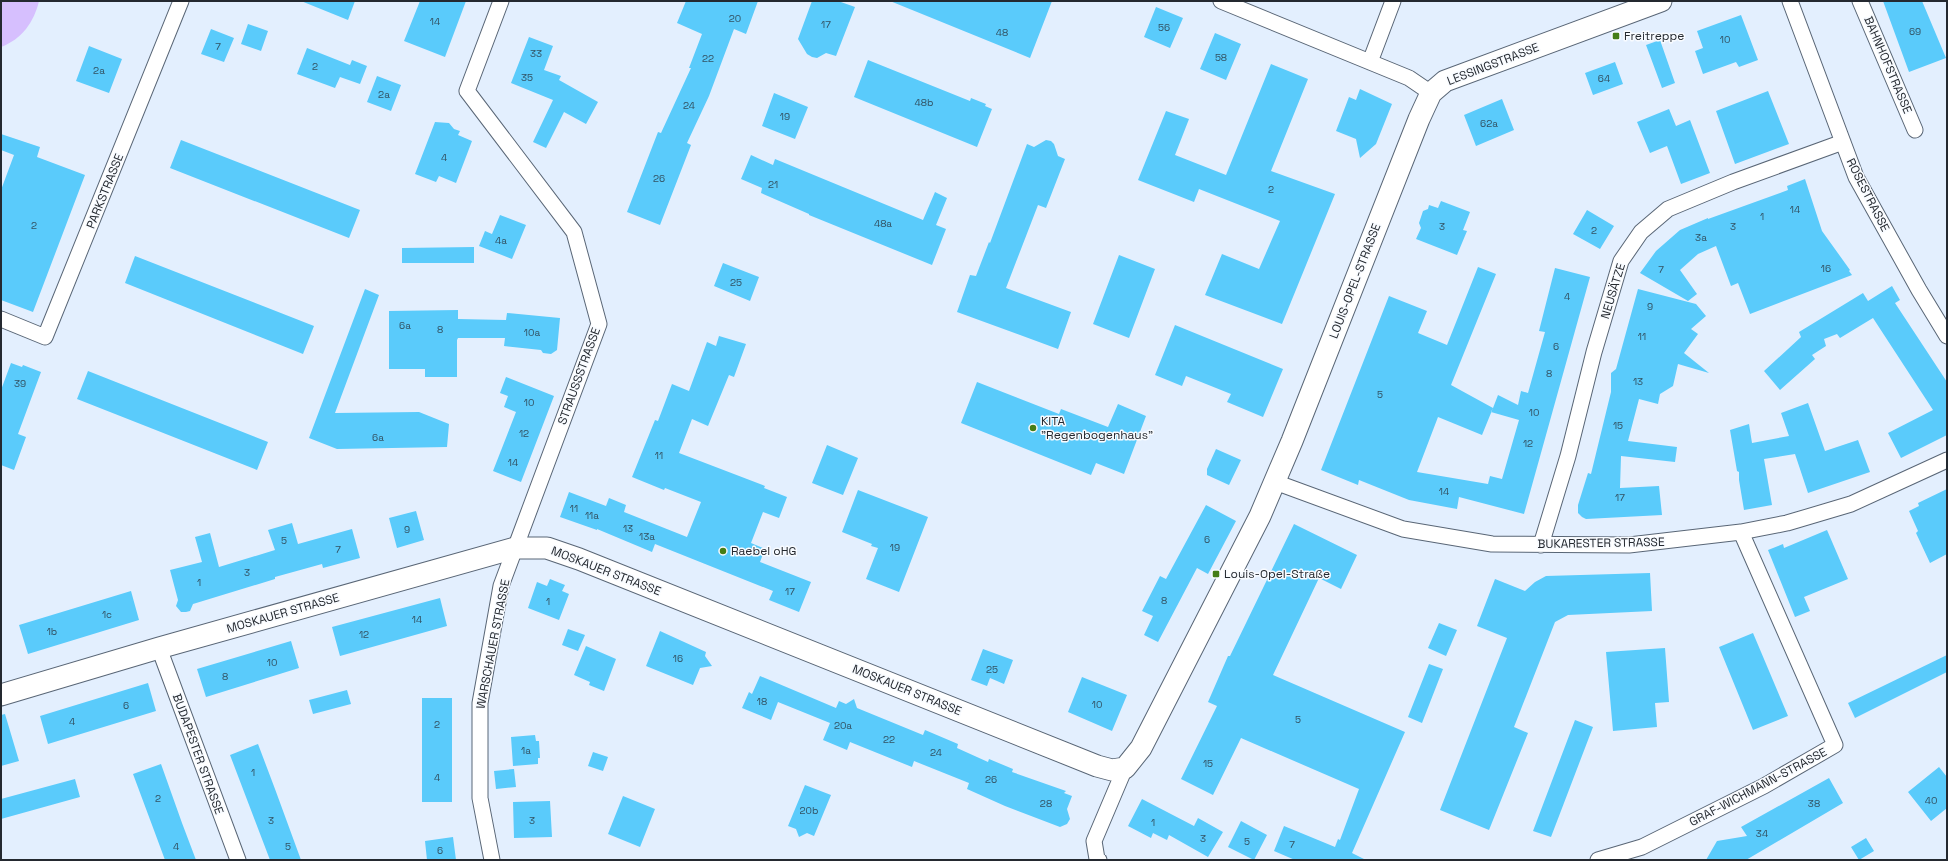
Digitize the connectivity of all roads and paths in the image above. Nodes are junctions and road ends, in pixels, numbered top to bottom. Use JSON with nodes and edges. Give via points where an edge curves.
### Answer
{"nodes":[{"id":1,"x":180,"y":1,"type":"edge"},
{"id":2,"x":501,"y":1,"type":"edge"},
{"id":3,"x":1221,"y":1,"type":"edge"},
{"id":4,"x":1393,"y":1,"type":"edge"},
{"id":5,"x":1661,"y":1,"type":"edge"},
{"id":6,"x":1790,"y":1,"type":"edge"},
{"id":7,"x":1860,"y":1,"type":"edge"},
{"id":8,"x":1370,"y":62,"type":"junction"},
{"id":9,"x":1431,"y":93,"type":"junction"},
{"id":10,"x":1916,"y":130,"type":"dead end"},
{"id":11,"x":1843,"y":142,"type":"junction"},
{"id":12,"x":1,"y":320,"type":"edge"},
{"id":13,"x":1947,"y":336,"type":"edge"},
{"id":14,"x":1947,"y":460,"type":"edge"},
{"id":15,"x":1275,"y":482,"type":"junction"},
{"id":16,"x":1741,"y":532,"type":"junction"},
{"id":17,"x":1541,"y":545,"type":"junction"},
{"id":18,"x":515,"y":548,"type":"junction"},
{"id":19,"x":160,"y":648,"type":"junction"},
{"id":20,"x":1,"y":695,"type":"edge"},
{"id":21,"x":1125,"y":768,"type":"junction"},
{"id":22,"x":238,"y":860,"type":"edge"},
{"id":23,"x":492,"y":860,"type":"edge"},
{"id":24,"x":1099,"y":860,"type":"edge"},
{"id":25,"x":1598,"y":860,"type":"edge"}],
"edges":[{"from":1,"to":12,"type":"street","name":"PARKSTRASSE","via":[[45,336]]},
{"from":2,"to":18,"type":"street","name":"STRAUSSSTRASSE","via":[[467,91],[574,232],[599,324]]},
{"from":3,"to":8,"type":"street"},
{"from":4,"to":8,"type":"street"},
{"from":5,"to":9,"type":"main road","name":"LESSINGSTRASSE","via":[[1445,81]]},
{"from":6,"to":11,"type":"street","name":"ROSESTRASSE"},
{"from":7,"to":10,"type":"street","name":"BAHNHOFSTRASSE"},
{"from":8,"to":9,"type":"street","via":[[1409,78]]},
{"from":9,"to":15,"type":"main road","name":"LOUIS-OPEL-STRASSE"},
{"from":11,"to":13,"type":"street","name":"ROSESTRASSE","via":[[1856,177]]},
{"from":11,"to":17,"type":"street","name":"NEUSÄTZE","via":[[1668,209],[1641,232],[1621,262]]},
{"from":14,"to":16,"type":"street","name":"BUKARESTER STRASSE","via":[[1851,504],[1787,523]]},
{"from":15,"to":17,"type":"street","name":"BUKARESTER STRASSE","via":[[1404,529],[1492,544]]},
{"from":15,"to":21,"type":"main road","name":"LOUIS-OPEL-STRASSE","via":[[1243,551],[1145,741]]},
{"from":16,"to":17,"type":"street","name":"BUKARESTER STRASSE","via":[[1629,545]]},
{"from":16,"to":25,"type":"street","name":"GRAF-WICHMANN-STRASSE","via":[[1835,746],[1764,786],[1642,847]]},
{"from":18,"to":19,"type":"main road","name":"MOSKAUER STRASSE"},
{"from":18,"to":21,"type":"main road","name":"MOSKAUER STRASSE","via":[[547,548],[579,559],[1097,766],[1112,770]]},
{"from":18,"to":23,"type":"street","name":"WARSCHAUER STRASSE","via":[[501,586],[480,702],[480,798]]},
{"from":19,"to":20,"type":"main road","name":"MOSKAUER STRASSE"},
{"from":19,"to":22,"type":"street","name":"BUDAPESTER STRASSE"},
{"from":21,"to":24,"type":"street","via":[[1094,841]]}]}
